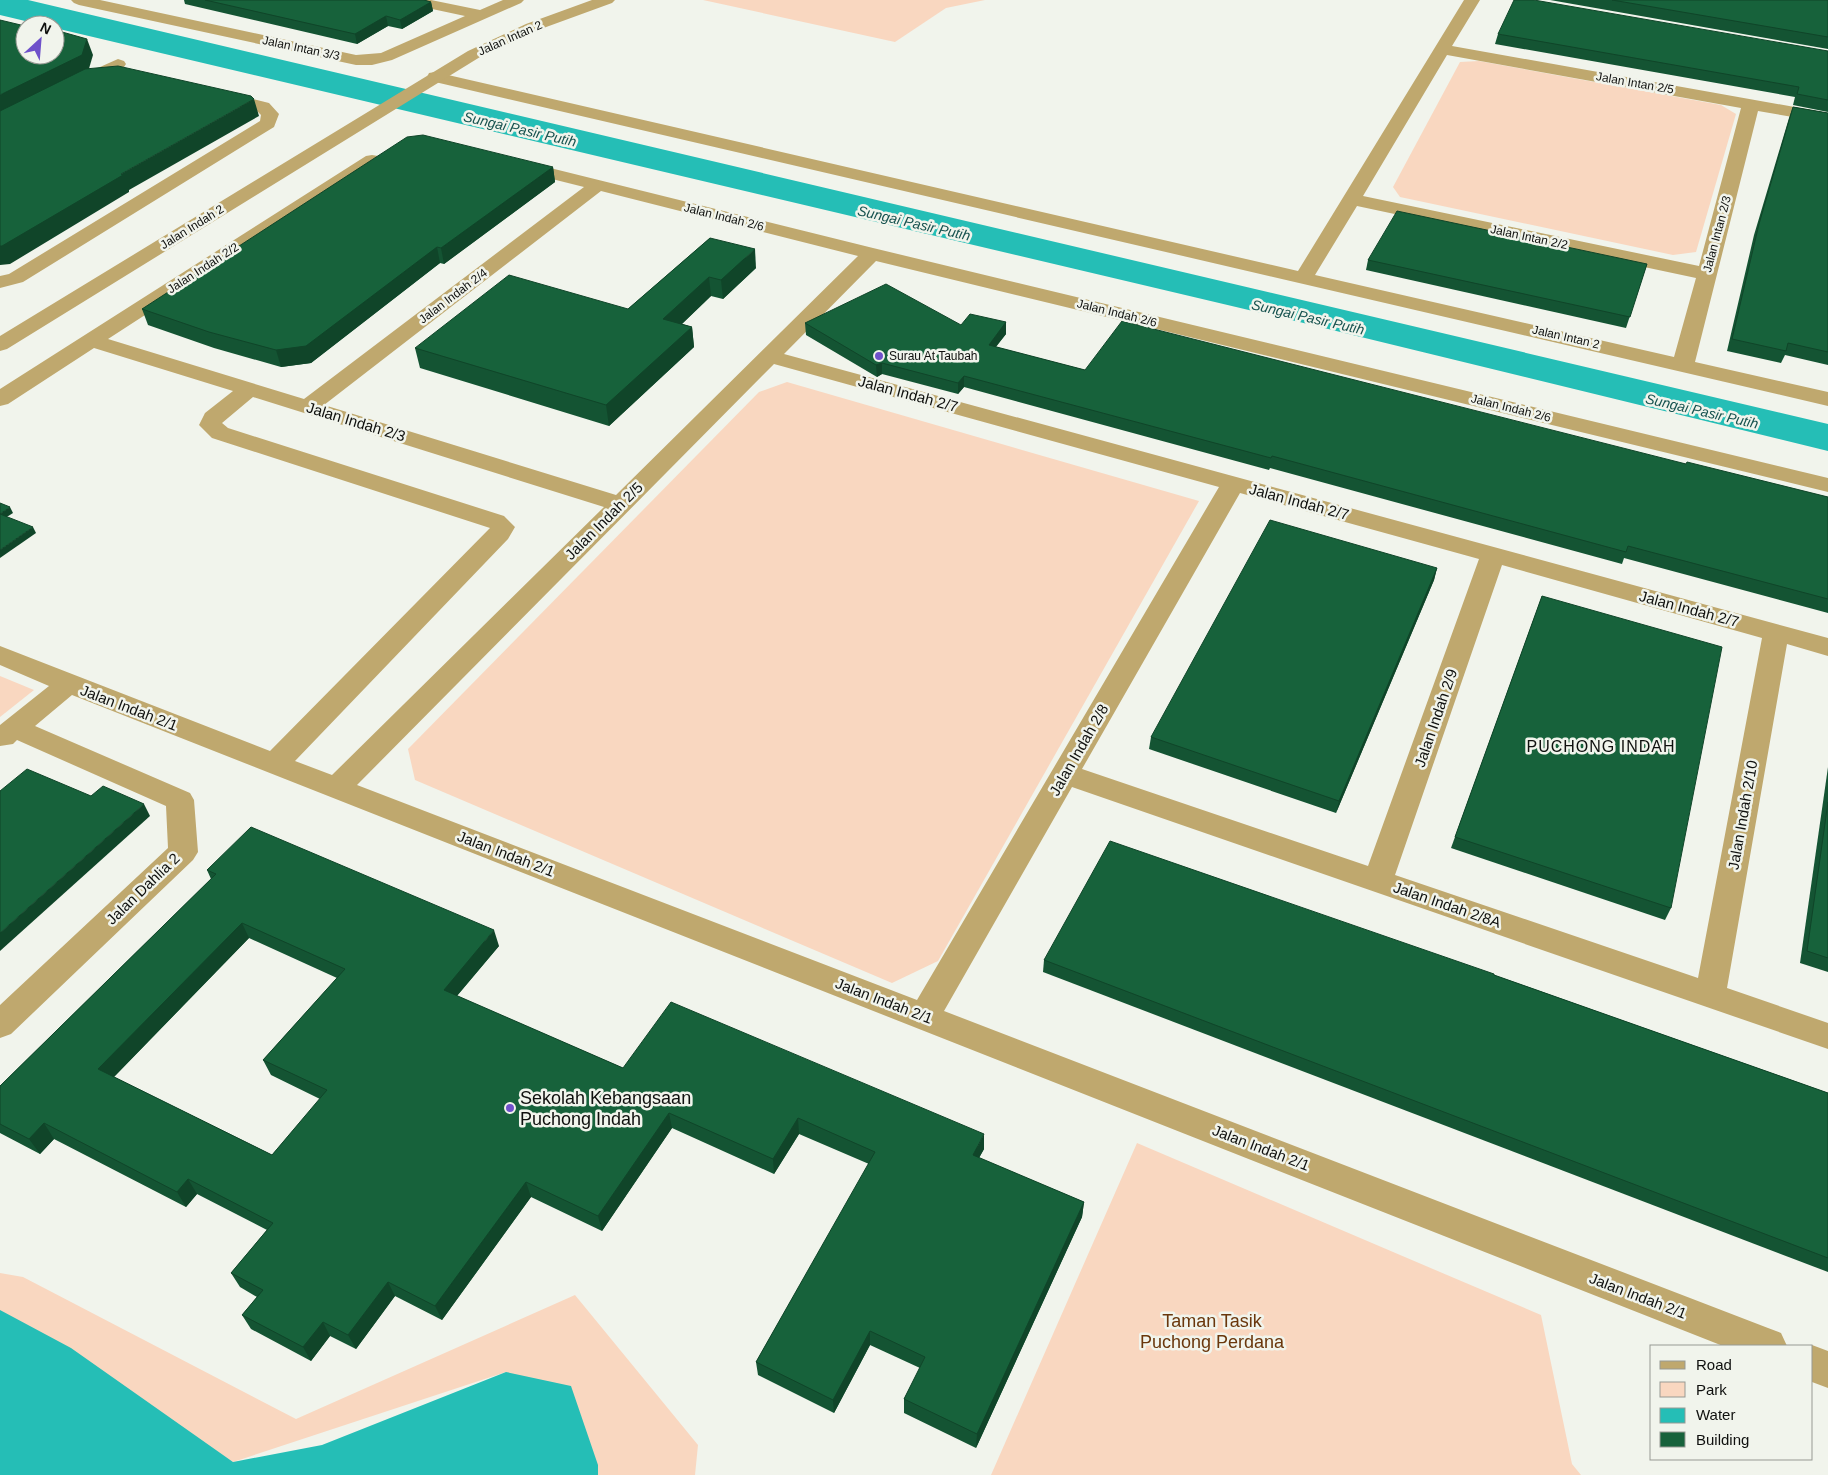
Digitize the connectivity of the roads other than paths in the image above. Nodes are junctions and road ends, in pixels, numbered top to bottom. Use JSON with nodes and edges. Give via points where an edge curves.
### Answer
{"nodes":[{"id":1,"x":79,"y":0,"type":"edge"},
{"id":2,"x":145,"y":0,"type":"edge"},
{"id":3,"x":409,"y":0,"type":"edge"},
{"id":4,"x":516,"y":0,"type":"edge"},
{"id":5,"x":608,"y":0,"type":"edge"},
{"id":6,"x":1472,"y":0,"type":"edge"},
{"id":7,"x":125,"y":9,"type":"junction"},
{"id":8,"x":481,"y":15,"type":"junction"},
{"id":9,"x":1442,"y":49,"type":"junction"},
{"id":10,"x":131,"y":76,"type":"edge"},
{"id":11,"x":435,"y":77,"type":"junction"},
{"id":12,"x":418,"y":88,"type":"joint"},
{"id":13,"x":203,"y":92,"type":"edge"},
{"id":14,"x":60,"y":93,"type":"edge"},
{"id":15,"x":1751,"y":104,"type":"junction"},
{"id":16,"x":1828,"y":118,"type":"edge"},
{"id":17,"x":391,"y":148,"type":"edge"},
{"id":18,"x":501,"y":161,"type":"edge"},
{"id":19,"x":598,"y":185,"type":"junction"},
{"id":20,"x":1351,"y":199,"type":"junction"},
{"id":21,"x":872,"y":254,"type":"junction"},
{"id":22,"x":1707,"y":274,"type":"junction"},
{"id":23,"x":1304,"y":277,"type":"junction"},
{"id":24,"x":0,"y":282,"type":"edge"},
{"id":25,"x":91,"y":340,"type":"junction"},
{"id":26,"x":1,"y":344,"type":"edge"},
{"id":27,"x":769,"y":356,"type":"junction"},
{"id":28,"x":1683,"y":364,"type":"junction"},
{"id":29,"x":249,"y":389,"type":"junction"},
{"id":30,"x":0,"y":399,"type":"edge"},
{"id":31,"x":1828,"y":399,"type":"edge"},
{"id":32,"x":307,"y":407,"type":"junction"},
{"id":33,"x":1233,"y":484,"type":"junction"},
{"id":34,"x":1828,"y":485,"type":"edge"},
{"id":35,"x":621,"y":504,"type":"junction"},
{"id":36,"x":1493,"y":555,"type":"junction"},
{"id":37,"x":1776,"y":633,"type":"junction"},
{"id":38,"x":1828,"y":648,"type":"edge"},
{"id":39,"x":0,"y":656,"type":"edge"},
{"id":40,"x":69,"y":684,"type":"junction"},
{"id":41,"x":7,"y":734,"type":"edge"},
{"id":42,"x":275,"y":764,"type":"junction"},
{"id":43,"x":1065,"y":774,"type":"junction"},
{"id":44,"x":336,"y":788,"type":"junction"},
{"id":45,"x":1378,"y":882,"type":"junction"},
{"id":46,"x":1710,"y":996,"type":"junction"},
{"id":47,"x":924,"y":1017,"type":"junction"},
{"id":48,"x":0,"y":1025,"type":"edge"},
{"id":49,"x":1828,"y":1036,"type":"edge"},
{"id":50,"x":1765,"y":1345,"type":"edge"},
{"id":51,"x":1813,"y":1363,"type":"edge"},
{"id":52,"x":1828,"y":1370,"type":"edge"}],
"edges":[{"from":1,"to":7,"type":"street","name":"Jalan Intan 3/3"},
{"from":2,"to":7,"type":"street"},
{"from":3,"to":8,"type":"street"},
{"from":4,"to":8,"type":"street","name":"Jalan Intan 3/3"},
{"from":5,"to":11,"type":"street","name":"Jalan Intan 2","via":[[532,27],[474,54]]},
{"from":6,"to":9,"type":"street"},
{"from":7,"to":8,"type":"street","name":"Jalan Intan 3/3","via":[[356,60],[386,56]]},
{"from":9,"to":15,"type":"street","name":"Jalan Intan 2/5"},
{"from":9,"to":20,"type":"street"},
{"from":10,"to":14,"type":"street","via":[[111,67]]},
{"from":11,"to":12,"type":"street","name":"Jalan Intan 2"},
{"from":11,"to":23,"type":"street","name":"Jalan Intan 2"},
{"from":12,"to":26,"type":"street","name":"Jalan Indah 2"},
{"from":13,"to":24,"type":"street","via":[[263,107],[270,114],[268,123],[16,278]]},
{"from":15,"to":16,"type":"street","name":"Jalan Intan 2/5"},
{"from":15,"to":22,"type":"street","name":"Jalan Intan 2/3"},
{"from":17,"to":25,"type":"street","name":"Jalan Indah 2/2"},
{"from":18,"to":19,"type":"street","name":"Jalan Indah 2/6"},
{"from":19,"to":21,"type":"street","name":"Jalan Indah 2/6"},
{"from":19,"to":32,"type":"street","name":"Jalan Indah 2/4"},
{"from":20,"to":22,"type":"street","name":"Jalan Intan 2/2"},
{"from":20,"to":23,"type":"street"},
{"from":21,"to":27,"type":"street","name":"Jalan Indah 2/5"},
{"from":21,"to":34,"type":"street","name":"Jalan Indah 2/6"},
{"from":22,"to":28,"type":"street","name":"Jalan Intan 2/3"},
{"from":23,"to":28,"type":"street","name":"Jalan Intan 2"},
{"from":25,"to":29,"type":"street","name":"Jalan Indah 2/3"},
{"from":25,"to":30,"type":"street","name":"Jalan Indah 2/2"},
{"from":27,"to":33,"type":"street","name":"Jalan Indah 2/7"},
{"from":27,"to":35,"type":"street","name":"Jalan Indah 2/5"},
{"from":28,"to":31,"type":"street","name":"Jalan Intan 2"},
{"from":29,"to":32,"type":"street","name":"Jalan Indah 2/3"},
{"from":29,"to":42,"type":"street","via":[[213,418],[210,425],[220,433],[496,521],[503,527]]},
{"from":32,"to":35,"type":"street","name":"Jalan Indah 2/3"},
{"from":33,"to":36,"type":"street","name":"Jalan Indah 2/7"},
{"from":33,"to":43,"type":"street","name":"Jalan Indah 2/8"},
{"from":35,"to":44,"type":"street","name":"Jalan Indah 2/5"},
{"from":36,"to":37,"type":"street","name":"Jalan Indah 2/7"},
{"from":36,"to":45,"type":"street","name":"Jalan Indah 2/9"},
{"from":37,"to":38,"type":"street","name":"Jalan Indah 2/7"},
{"from":37,"to":46,"type":"street","name":"Jalan Indah 2/10"},
{"from":39,"to":40,"type":"street","name":"Jalan Indah 2/1"},
{"from":40,"to":41,"type":"street"},
{"from":40,"to":42,"type":"street","name":"Jalan Indah 2/1"},
{"from":41,"to":48,"type":"street","name":"Jalan Dahlia 2","via":[[180,800],[183,852]]},
{"from":42,"to":44,"type":"street","name":"Jalan Indah 2/1"},
{"from":43,"to":45,"type":"street","name":"Jalan Indah 2/8A"},
{"from":43,"to":47,"type":"street","name":"Jalan Indah 2/8"},
{"from":44,"to":47,"type":"street","name":"Jalan Indah 2/1"},
{"from":45,"to":46,"type":"street","name":"Jalan Indah 2/8A"},
{"from":46,"to":49,"type":"street","name":"Jalan Indah 2/8A"},
{"from":47,"to":50,"type":"street","name":"Jalan Indah 2/1"},
{"from":51,"to":52,"type":"street"}]}
